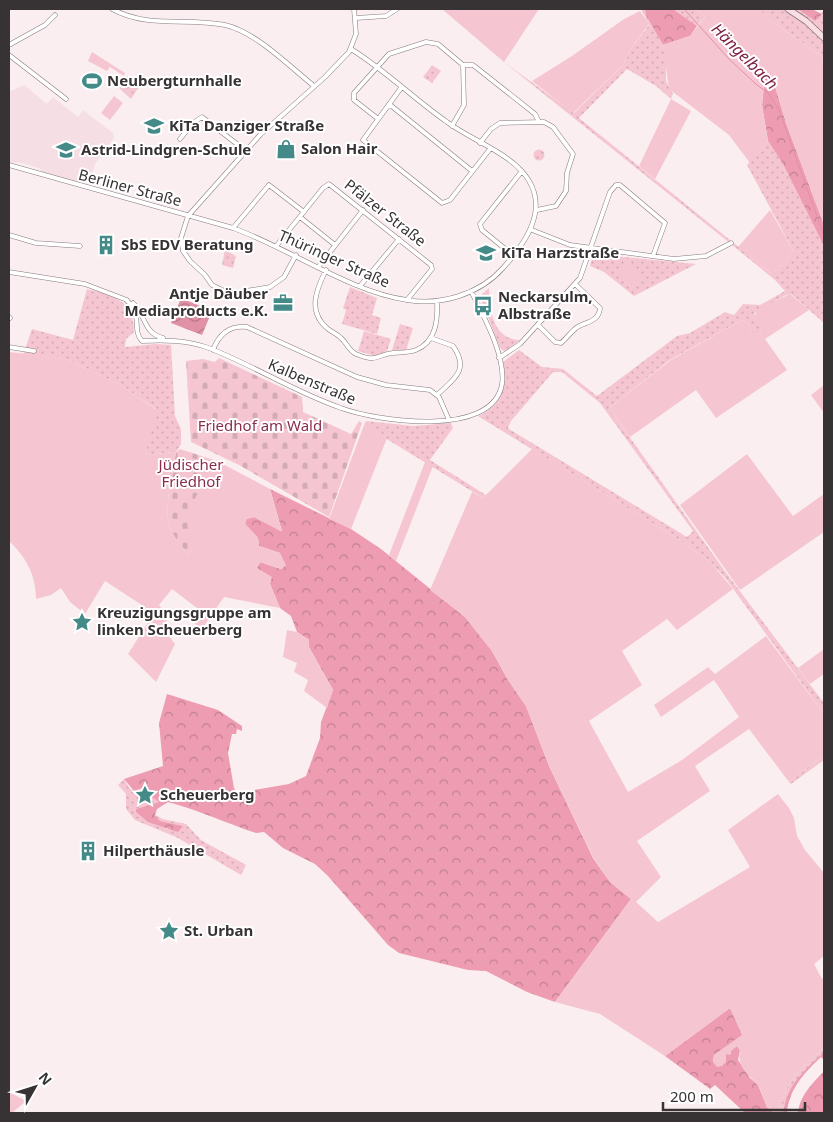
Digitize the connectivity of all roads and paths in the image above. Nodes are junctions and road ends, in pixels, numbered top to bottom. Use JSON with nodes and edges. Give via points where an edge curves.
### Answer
{"nodes":[{"id":1,"x":112,"y":9,"type":"edge"},
{"id":2,"x":354,"y":9,"type":"edge"},
{"id":3,"x":397,"y":9,"type":"edge"},
{"id":4,"x":788,"y":9,"type":"edge"},
{"id":5,"x":55,"y":15,"type":"dead end"},
{"id":6,"x":356,"y":18,"type":"junction"},
{"id":7,"x":824,"y":38,"type":"edge"},
{"id":8,"x":9,"y":45,"type":"edge"},
{"id":9,"x":350,"y":49,"type":"junction"},
{"id":10,"x":9,"y":56,"type":"edge"},
{"id":11,"x":14,"y":60,"type":"junction"},
{"id":12,"x":9,"y":62,"type":"edge"},
{"id":13,"x":463,"y":65,"type":"junction"},
{"id":14,"x":376,"y":67,"type":"junction"},
{"id":15,"x":314,"y":86,"type":"junction"},
{"id":16,"x":401,"y":88,"type":"junction"},
{"id":17,"x":66,"y":99,"type":"dead end"},
{"id":18,"x":388,"y":104,"type":"junction"},
{"id":19,"x":377,"y":118,"type":"junction"},
{"id":20,"x":539,"y":122,"type":"junction"},
{"id":21,"x":452,"y":126,"type":"junction"},
{"id":22,"x":180,"y":139,"type":"dead end"},
{"id":23,"x":480,"y":143,"type":"junction"},
{"id":24,"x":490,"y":149,"type":"junction"},
{"id":25,"x":246,"y":151,"type":"junction"},
{"id":26,"x":9,"y":165,"type":"edge"},
{"id":27,"x":472,"y":171,"type":"junction"},
{"id":28,"x":522,"y":171,"type":"junction"},
{"id":29,"x":363,"y":210,"type":"junction"},
{"id":30,"x":536,"y":210,"type":"junction"},
{"id":31,"x":304,"y":212,"type":"junction"},
{"id":32,"x":188,"y":216,"type":"junction"},
{"id":33,"x":300,"y":217,"type":"junction"},
{"id":34,"x":233,"y":228,"type":"junction"},
{"id":35,"x":532,"y":230,"type":"junction"},
{"id":36,"x":9,"y":235,"type":"edge"},
{"id":37,"x":398,"y":239,"type":"junction"},
{"id":38,"x":731,"y":243,"type":"dead end"},
{"id":39,"x":335,"y":245,"type":"junction"},
{"id":40,"x":80,"y":246,"type":"dead end"},
{"id":41,"x":277,"y":246,"type":"junction"},
{"id":42,"x":589,"y":249,"type":"junction"},
{"id":43,"x":296,"y":255,"type":"junction"},
{"id":44,"x":514,"y":256,"type":"junction"},
{"id":45,"x":653,"y":256,"type":"junction"},
{"id":46,"x":319,"y":266,"type":"junction"},
{"id":47,"x":326,"y":270,"type":"junction"},
{"id":48,"x":9,"y":272,"type":"edge"},
{"id":49,"x":575,"y":284,"type":"junction"},
{"id":50,"x":360,"y":286,"type":"junction"},
{"id":51,"x":471,"y":291,"type":"junction"},
{"id":52,"x":126,"y":300,"type":"junction"},
{"id":53,"x":407,"y":300,"type":"junction"},
{"id":54,"x":437,"y":301,"type":"junction"},
{"id":55,"x":538,"y":325,"type":"junction"},
{"id":56,"x":431,"y":338,"type":"junction"},
{"id":57,"x":170,"y":340,"type":"junction"},
{"id":58,"x":9,"y":347,"type":"edge"},
{"id":59,"x":213,"y":350,"type":"junction"},
{"id":60,"x":34,"y":351,"type":"dead end"},
{"id":61,"x":499,"y":358,"type":"junction"},
{"id":62,"x":437,"y":395,"type":"junction"},
{"id":63,"x":449,"y":420,"type":"junction"}],
"edges":[{"from":1,"to":15,"type":"street","via":[[150,22],[211,24],[240,30]]},
{"from":2,"to":6,"type":"street"},
{"from":3,"to":6,"type":"street","via":[[386,16]]},
{"from":4,"to":7,"type":"main road"},
{"from":5,"to":8,"type":"street","via":[[45,25]]},
{"from":6,"to":9,"type":"street","via":[[356,34]]},
{"from":9,"to":14,"type":"street","name":"Thüringer Straße"},
{"from":9,"to":15,"type":"street"},
{"from":10,"to":11,"type":"street"},
{"from":11,"to":12,"type":"street"},
{"from":11,"to":17,"type":"street"},
{"from":13,"to":14,"type":"street","via":[[438,44],[430,42],[393,52]]},
{"from":13,"to":20,"type":"street","via":[[473,65],[534,114]]},
{"from":13,"to":21,"type":"street","via":[[464,105]]},
{"from":14,"to":16,"type":"street","name":"Thüringer Straße"},
{"from":14,"to":19,"type":"street","via":[[353,97]]},
{"from":15,"to":25,"type":"street"},
{"from":16,"to":18,"type":"street"},
{"from":16,"to":21,"type":"street","name":"Thüringer Straße"},
{"from":18,"to":19,"type":"street"},
{"from":18,"to":27,"type":"street"},
{"from":19,"to":27,"type":"street","via":[[364,141],[442,203],[450,200]]},
{"from":20,"to":23,"type":"street","via":[[500,123]]},
{"from":20,"to":30,"type":"street","via":[[553,127],[571,150],[573,158],[562,200],[552,208]]},
{"from":21,"to":23,"type":"street","name":"Thüringer Straße"},
{"from":22,"to":25,"type":"street","via":[[201,117]]},
{"from":23,"to":24,"type":"street","name":"Thüringer Straße"},
{"from":24,"to":27,"type":"street"},
{"from":24,"to":28,"type":"street","name":"Thüringer Straße"},
{"from":25,"to":32,"type":"street"},
{"from":26,"to":32,"type":"street","name":"Berliner Straße"},
{"from":28,"to":30,"type":"street","name":"Thüringer Straße","via":[[531,185]]},
{"from":28,"to":44,"type":"street","via":[[480,224],[482,230]]},
{"from":29,"to":31,"type":"street","name":"Pfälzer Straße","via":[[329,184]]},
{"from":29,"to":37,"type":"street","name":"Pfälzer Straße"},
{"from":29,"to":39,"type":"street"},
{"from":30,"to":35,"type":"street","name":"Thüringer Straße"},
{"from":31,"to":33,"type":"street","name":"Pfälzer Straße"},
{"from":31,"to":34,"type":"street","via":[[269,185]]},
{"from":32,"to":34,"type":"street","name":"Thüringer Straße"},
{"from":32,"to":43,"type":"street","via":[[181,238],[183,251],[212,285],[224,291],[234,293],[270,287],[284,277]]},
{"from":33,"to":39,"type":"street"},
{"from":33,"to":41,"type":"street","name":"Pfälzer Straße"},
{"from":34,"to":41,"type":"street","name":"Thüringer Straße"},
{"from":35,"to":42,"type":"street","via":[[556,241]]},
{"from":35,"to":44,"type":"street","name":"Thüringer Straße"},
{"from":36,"to":40,"type":"street","via":[[36,243]]},
{"from":37,"to":50,"type":"street"},
{"from":37,"to":53,"type":"street","name":"Pfälzer Straße","via":[[432,267]]},
{"from":38,"to":45,"type":"street","via":[[700,258]]},
{"from":39,"to":46,"type":"street"},
{"from":41,"to":43,"type":"street","name":"Thüringer Straße"},
{"from":42,"to":45,"type":"street"},
{"from":42,"to":45,"type":"street","via":[[610,192],[618,185],[665,223]]},
{"from":42,"to":49,"type":"street","via":[[583,273]]},
{"from":43,"to":46,"type":"street","name":"Thüringer Straße"},
{"from":44,"to":51,"type":"street","name":"Thüringer Straße","via":[[495,276]]},
{"from":46,"to":47,"type":"street","name":"Thüringer Straße"},
{"from":47,"to":50,"type":"street","name":"Thüringer Straße"},
{"from":47,"to":56,"type":"street","via":[[314,298],[316,312],[323,324],[350,350],[370,358],[380,358],[417,350]]},
{"from":48,"to":52,"type":"street","via":[[85,284]]},
{"from":49,"to":55,"type":"street"},
{"from":49,"to":55,"type":"street","via":[[600,308],[600,312],[588,324],[578,326],[561,344]]},
{"from":50,"to":53,"type":"street","name":"Thüringer Straße"},
{"from":51,"to":54,"type":"street","name":"Thüringer Straße"},
{"from":51,"to":61,"type":"street"},
{"from":52,"to":57,"type":"street","via":[[137,307],[151,333]]},
{"from":52,"to":57,"type":"street","name":"Kalbenstraße","via":[[136,311],[138,334],[142,341]]},
{"from":53,"to":54,"type":"street","name":"Thüringer Straße"},
{"from":54,"to":56,"type":"street","via":[[437,322]]},
{"from":55,"to":61,"type":"street","via":[[520,344]]},
{"from":56,"to":62,"type":"street","via":[[453,346],[461,367],[458,376]]},
{"from":57,"to":59,"type":"street","name":"Kalbenstraße"},
{"from":58,"to":60,"type":"street"},
{"from":59,"to":62,"type":"street","via":[[224,333],[237,327],[247,327],[357,377],[386,385],[427,388]]},
{"from":59,"to":63,"type":"street","name":"Kalbenstraße","via":[[361,415],[400,422]]},
{"from":61,"to":63,"type":"street","name":"Kalbenstraße","via":[[502,379],[500,390],[491,404],[478,412]]},
{"from":62,"to":63,"type":"street"}]}
